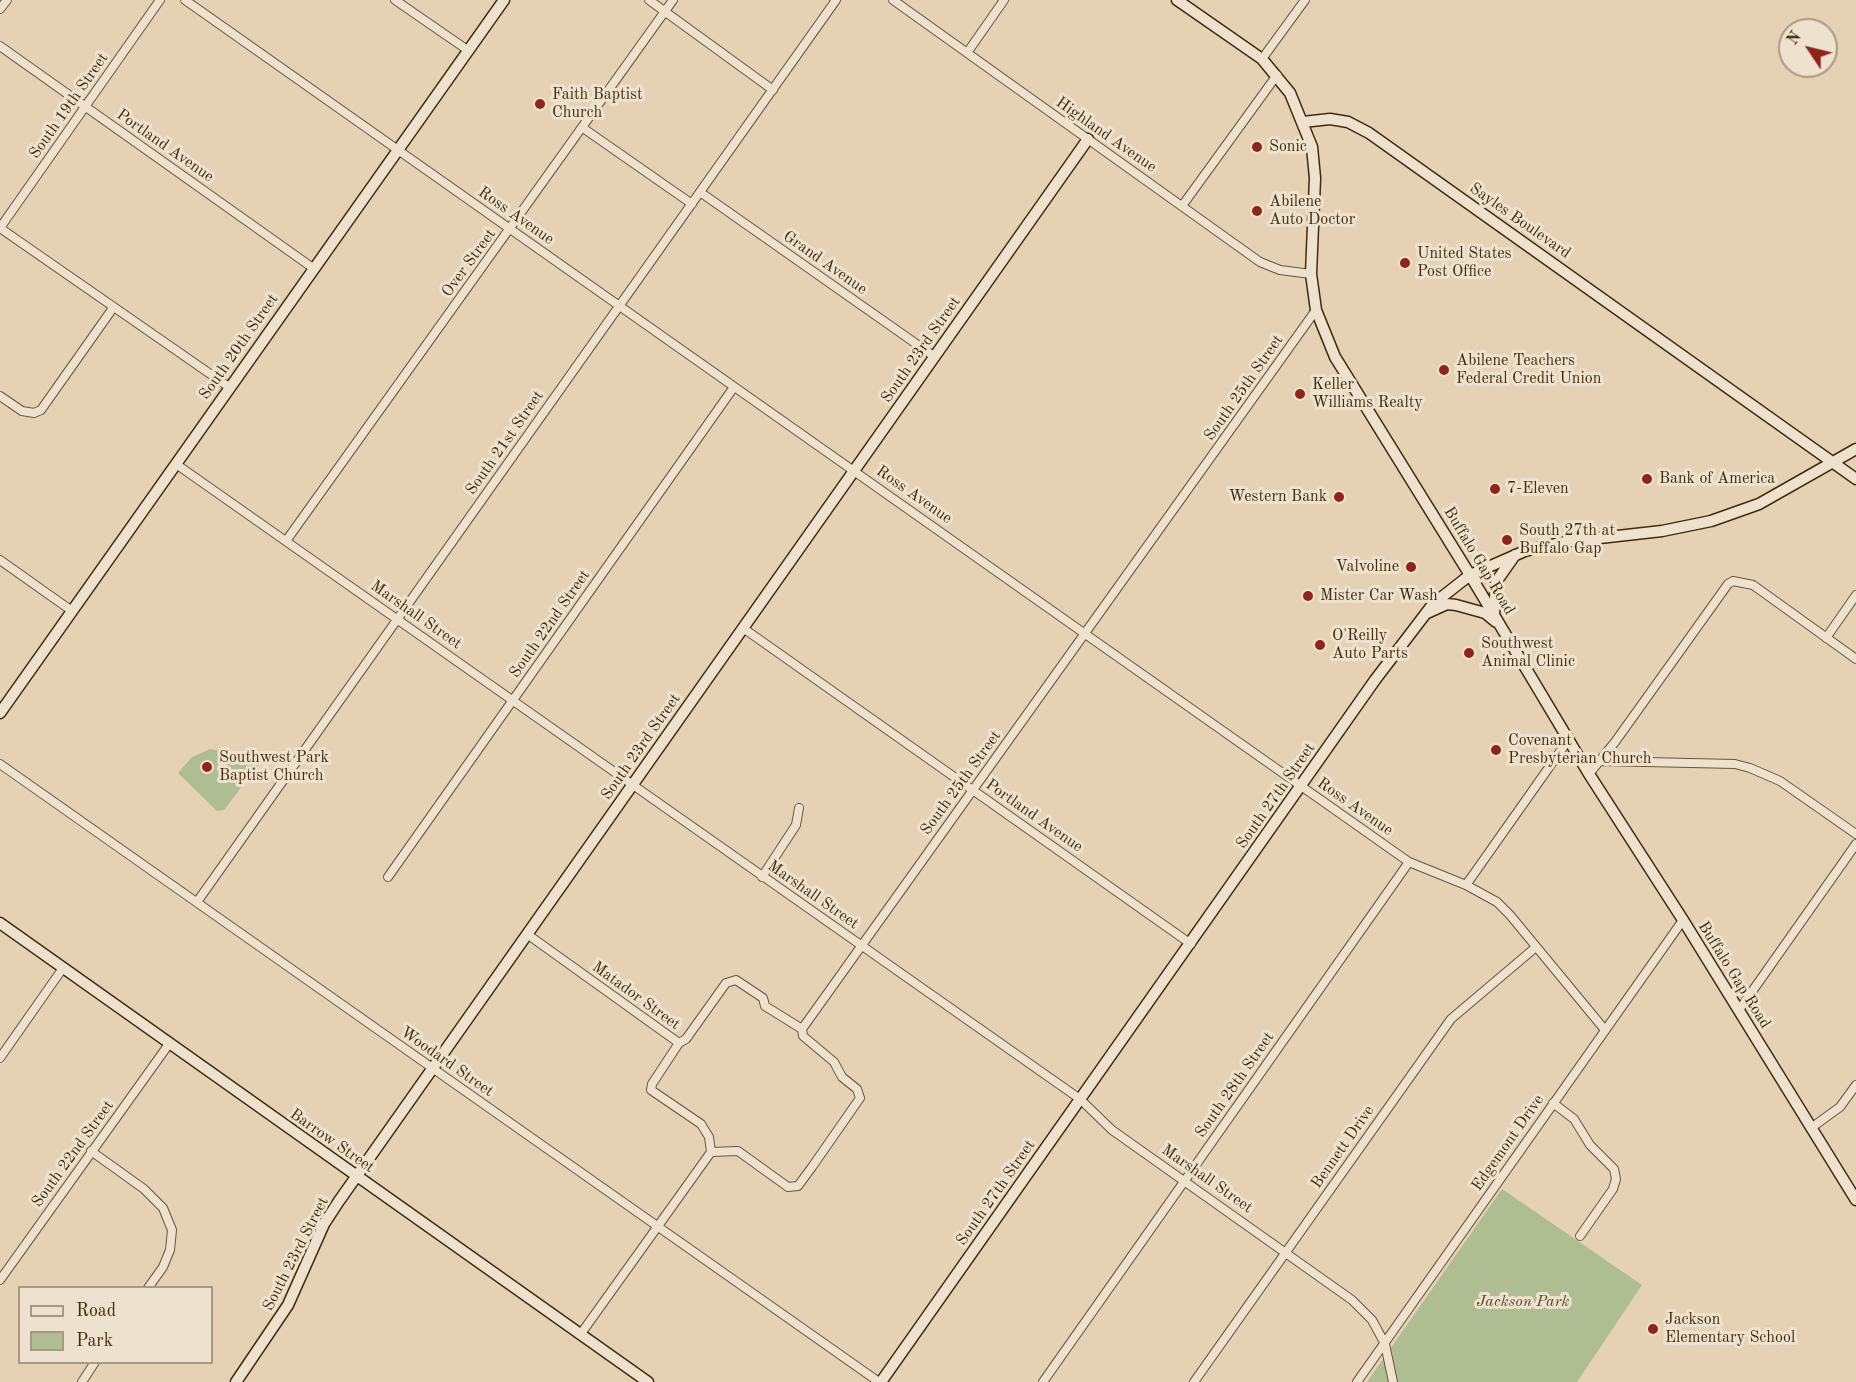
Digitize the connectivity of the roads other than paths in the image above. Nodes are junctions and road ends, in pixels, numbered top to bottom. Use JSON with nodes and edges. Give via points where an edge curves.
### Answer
{"nodes":[{"id":1,"x":7,"y":0,"type":"edge"},
{"id":2,"x":160,"y":0,"type":"edge"},
{"id":3,"x":185,"y":0,"type":"edge"},
{"id":4,"x":395,"y":0,"type":"edge"},
{"id":5,"x":504,"y":0,"type":"edge"},
{"id":6,"x":649,"y":0,"type":"edge"},
{"id":7,"x":673,"y":0,"type":"edge"},
{"id":8,"x":836,"y":0,"type":"edge"},
{"id":9,"x":893,"y":0,"type":"edge"},
{"id":10,"x":1004,"y":0,"type":"edge"},
{"id":11,"x":1177,"y":0,"type":"edge"},
{"id":12,"x":1305,"y":0,"type":"edge"},
{"id":13,"x":0,"y":9,"type":"edge"},
{"id":14,"x":665,"y":11,"type":"junction"},
{"id":15,"x":0,"y":46,"type":"edge"},
{"id":16,"x":469,"y":51,"type":"junction"},
{"id":17,"x":967,"y":53,"type":"junction"},
{"id":18,"x":1262,"y":59,"type":"junction"},
{"id":19,"x":1277,"y":75,"type":"junction"},
{"id":20,"x":773,"y":90,"type":"junction"},
{"id":21,"x":86,"y":106,"type":"junction"},
{"id":22,"x":1303,"y":122,"type":"junction"},
{"id":23,"x":583,"y":128,"type":"junction"},
{"id":24,"x":1088,"y":140,"type":"junction"},
{"id":25,"x":397,"y":149,"type":"junction"},
{"id":26,"x":700,"y":192,"type":"junction"},
{"id":27,"x":692,"y":204,"type":"junction"},
{"id":28,"x":1182,"y":206,"type":"junction"},
{"id":29,"x":0,"y":228,"type":"edge"},
{"id":30,"x":510,"y":229,"type":"junction"},
{"id":31,"x":314,"y":268,"type":"junction"},
{"id":32,"x":1311,"y":274,"type":"junction"},
{"id":33,"x":620,"y":304,"type":"junction"},
{"id":34,"x":112,"y":308,"type":"junction"},
{"id":35,"x":1316,"y":310,"type":"junction"},
{"id":36,"x":935,"y":357,"type":"junction"},
{"id":37,"x":230,"y":387,"type":"junction"},
{"id":38,"x":734,"y":387,"type":"junction"},
{"id":39,"x":0,"y":396,"type":"edge"},
{"id":40,"x":1856,"y":449,"type":"edge"},
{"id":41,"x":1832,"y":462,"type":"junction"},
{"id":42,"x":176,"y":464,"type":"junction"},
{"id":43,"x":855,"y":470,"type":"junction"},
{"id":44,"x":1856,"y":479,"type":"edge"},
{"id":45,"x":286,"y":541,"type":"junction"},
{"id":46,"x":1515,"y":555,"type":"junction"},
{"id":47,"x":0,"y":560,"type":"edge"},
{"id":48,"x":1470,"y":575,"type":"junction"},
{"id":49,"x":1856,"y":595,"type":"edge"},
{"id":50,"x":72,"y":611,"type":"junction"},
{"id":51,"x":1425,"y":614,"type":"junction"},
{"id":52,"x":398,"y":618,"type":"junction"},
{"id":53,"x":1497,"y":619,"type":"junction"},
{"id":54,"x":743,"y":628,"type":"junction"},
{"id":55,"x":1085,"y":632,"type":"junction"},
{"id":56,"x":1826,"y":638,"type":"junction"},
{"id":57,"x":1856,"y":659,"type":"edge"},
{"id":58,"x":513,"y":699,"type":"junction"},
{"id":59,"x":0,"y":713,"type":"edge"},
{"id":60,"x":1569,"y":739,"type":"junction"},
{"id":61,"x":1600,"y":761,"type":"junction"},
{"id":62,"x":0,"y":764,"type":"edge"},
{"id":63,"x":1589,"y":774,"type":"junction"},
{"id":64,"x":633,"y":784,"type":"junction"},
{"id":65,"x":1301,"y":786,"type":"junction"},
{"id":66,"x":973,"y":789,"type":"junction"},
{"id":67,"x":799,"y":808,"type":"dead end"},
{"id":68,"x":1856,"y":834,"type":"edge"},
{"id":69,"x":1856,"y":843,"type":"edge"},
{"id":70,"x":1409,"y":862,"type":"junction"},
{"id":71,"x":388,"y":877,"type":"dead end"},
{"id":72,"x":762,"y":877,"type":"junction"},
{"id":73,"x":1466,"y":885,"type":"junction"},
{"id":74,"x":197,"y":902,"type":"junction"},
{"id":75,"x":1683,"y":920,"type":"junction"},
{"id":76,"x":0,"y":923,"type":"edge"},
{"id":77,"x":527,"y":934,"type":"junction"},
{"id":78,"x":860,"y":944,"type":"junction"},
{"id":79,"x":1191,"y":944,"type":"junction"},
{"id":80,"x":1536,"y":947,"type":"junction"},
{"id":81,"x":63,"y":968,"type":"junction"},
{"id":82,"x":1739,"y":1010,"type":"junction"},
{"id":83,"x":802,"y":1029,"type":"junction"},
{"id":84,"x":1605,"y":1030,"type":"junction"},
{"id":85,"x":679,"y":1043,"type":"junction"},
{"id":86,"x":170,"y":1044,"type":"junction"},
{"id":87,"x":0,"y":1058,"type":"edge"},
{"id":88,"x":432,"y":1068,"type":"junction"},
{"id":89,"x":1856,"y":1085,"type":"edge"},
{"id":90,"x":1080,"y":1099,"type":"junction"},
{"id":91,"x":1553,"y":1103,"type":"junction"},
{"id":92,"x":1811,"y":1128,"type":"junction"},
{"id":93,"x":91,"y":1151,"type":"junction"},
{"id":94,"x":711,"y":1152,"type":"junction"},
{"id":95,"x":356,"y":1176,"type":"junction"},
{"id":96,"x":1185,"y":1180,"type":"junction"},
{"id":97,"x":1856,"y":1200,"type":"edge"},
{"id":98,"x":658,"y":1227,"type":"junction"},
{"id":99,"x":1580,"y":1236,"type":"dead end"},
{"id":100,"x":1285,"y":1251,"type":"junction"},
{"id":101,"x":0,"y":1280,"type":"edge"},
{"id":102,"x":149,"y":1286,"type":"edge"},
{"id":103,"x":580,"y":1335,"type":"junction"},
{"id":104,"x":1385,"y":1344,"type":"junction"},
{"id":105,"x":95,"y":1364,"type":"edge"},
{"id":106,"x":82,"y":1382,"type":"edge"},
{"id":107,"x":236,"y":1382,"type":"edge"},
{"id":108,"x":648,"y":1382,"type":"edge"},
{"id":109,"x":880,"y":1382,"type":"edge"},
{"id":110,"x":1043,"y":1382,"type":"edge"},
{"id":111,"x":1194,"y":1382,"type":"edge"},
{"id":112,"x":1357,"y":1382,"type":"edge"},
{"id":113,"x":1393,"y":1382,"type":"edge"}],
"edges":[{"from":1,"to":13,"type":"street"},
{"from":2,"to":21,"type":"street","name":"South 19th Street"},
{"from":3,"to":25,"type":"street","name":"Ross Avenue"},
{"from":4,"to":16,"type":"street"},
{"from":5,"to":16,"type":"main road","name":"South 20th Street"},
{"from":6,"to":14,"type":"street"},
{"from":7,"to":14,"type":"street","name":"Over Street"},
{"from":8,"to":20,"type":"street","name":"South 21st Street"},
{"from":9,"to":17,"type":"street","name":"Highland Avenue"},
{"from":10,"to":17,"type":"street"},
{"from":11,"to":18,"type":"main road"},
{"from":12,"to":18,"type":"street"},
{"from":14,"to":20,"type":"street"},
{"from":14,"to":23,"type":"street","name":"Over Street"},
{"from":15,"to":21,"type":"street","name":"Portland Avenue"},
{"from":16,"to":25,"type":"main road","name":"South 20th Street"},
{"from":17,"to":24,"type":"street","name":"Highland Avenue"},
{"from":18,"to":19,"type":"main road"},
{"from":19,"to":22,"type":"main road"},
{"from":19,"to":28,"type":"street"},
{"from":20,"to":26,"type":"street","name":"South 21st Street"},
{"from":21,"to":29,"type":"street","name":"South 19th Street"},
{"from":21,"to":31,"type":"street","name":"Portland Avenue"},
{"from":22,"to":32,"type":"main road","name":"Buffalo Gap Road","via":[[1312,147],[1315,178]]},
{"from":22,"to":41,"type":"main road","name":"Sayles Boulevard","via":[[1330,119],[1348,122],[1370,133]]},
{"from":23,"to":27,"type":"street"},
{"from":23,"to":30,"type":"street","name":"Over Street"},
{"from":24,"to":28,"type":"street","name":"Highland Avenue"},
{"from":24,"to":36,"type":"main road","name":"South 23rd Street"},
{"from":25,"to":30,"type":"street","name":"Ross Avenue"},
{"from":25,"to":31,"type":"main road","name":"South 20th Street"},
{"from":26,"to":27,"type":"street","name":"South 21st Street"},
{"from":26,"to":36,"type":"street","name":"Grand Avenue"},
{"from":27,"to":33,"type":"street","name":"South 21st Street"},
{"from":28,"to":32,"type":"street","name":"Highland Avenue","via":[[1260,262],[1280,270]]},
{"from":29,"to":34,"type":"street"},
{"from":30,"to":33,"type":"street","name":"Ross Avenue"},
{"from":30,"to":45,"type":"street","name":"Over Street"},
{"from":31,"to":37,"type":"main road","name":"South 20th Street"},
{"from":32,"to":35,"type":"main road","name":"Buffalo Gap Road"},
{"from":33,"to":38,"type":"street","name":"Ross Avenue"},
{"from":33,"to":52,"type":"street","name":"South 21st Street"},
{"from":34,"to":37,"type":"street"},
{"from":34,"to":39,"type":"street","via":[[41,410],[22,411]]},
{"from":35,"to":48,"type":"main road","name":"Buffalo Gap Road","via":[[1335,357]]},
{"from":35,"to":55,"type":"street","name":"South 25th Street"},
{"from":36,"to":43,"type":"main road","name":"South 23rd Street"},
{"from":37,"to":42,"type":"main road","name":"South 20th Street"},
{"from":38,"to":43,"type":"street","name":"Ross Avenue"},
{"from":38,"to":58,"type":"street","name":"South 22nd Street"},
{"from":40,"to":41,"type":"main road","name":"South 27th Street"},
{"from":41,"to":44,"type":"main road","name":"Sayles Boulevard"},
{"from":41,"to":46,"type":"main road","name":"South 27th Street","via":[[1759,504],[1711,521],[1564,542]]},
{"from":42,"to":45,"type":"street","name":"Marshall Street"},
{"from":42,"to":50,"type":"main road","name":"South 20th Street"},
{"from":43,"to":54,"type":"main road","name":"South 23rd Street"},
{"from":43,"to":55,"type":"street","name":"Ross Avenue"},
{"from":45,"to":52,"type":"street","name":"Marshall Street"},
{"from":46,"to":48,"type":"main road","name":"South 27th Street"},
{"from":46,"to":53,"type":"main road","via":[[1496,582]]},
{"from":47,"to":50,"type":"street"},
{"from":48,"to":51,"type":"main road","name":"South 27th Street"},
{"from":48,"to":53,"type":"main road","name":"Buffalo Gap Road"},
{"from":49,"to":56,"type":"street"},
{"from":50,"to":59,"type":"main road","name":"South 20th Street"},
{"from":51,"to":53,"type":"main road","via":[[1446,604]]},
{"from":51,"to":65,"type":"main road","name":"South 27th Street"},
{"from":52,"to":58,"type":"street","name":"Marshall Street"},
{"from":52,"to":74,"type":"street","name":"South 21st Street"},
{"from":53,"to":60,"type":"main road","name":"Buffalo Gap Road"},
{"from":54,"to":64,"type":"main road","name":"South 23rd Street"},
{"from":54,"to":66,"type":"street","name":"Portland Avenue"},
{"from":55,"to":65,"type":"street","name":"Ross Avenue"},
{"from":55,"to":66,"type":"street","name":"South 25th Street"},
{"from":56,"to":57,"type":"street"},
{"from":56,"to":61,"type":"street","via":[[1752,585],[1738,581],[1728,584]]},
{"from":58,"to":64,"type":"street","name":"Marshall Street"},
{"from":58,"to":71,"type":"street","name":"South 22nd Street"},
{"from":60,"to":63,"type":"main road","name":"Buffalo Gap Road"},
{"from":60,"to":73,"type":"street"},
{"from":61,"to":63,"type":"street"},
{"from":61,"to":68,"type":"street","via":[[1735,764],[1750,768],[1780,781]]},
{"from":62,"to":74,"type":"street","name":"Woodard Street"},
{"from":63,"to":75,"type":"main road","name":"Buffalo Gap Road"},
{"from":64,"to":72,"type":"street","name":"Marshall Street"},
{"from":64,"to":77,"type":"main road","name":"South 23rd Street"},
{"from":65,"to":70,"type":"street","name":"Ross Avenue"},
{"from":65,"to":79,"type":"main road","name":"South 27th Street"},
{"from":66,"to":78,"type":"street","name":"South 25th Street"},
{"from":66,"to":79,"type":"street","name":"Portland Avenue"},
{"from":67,"to":72,"type":"street","via":[[796,825]]},
{"from":69,"to":82,"type":"street"},
{"from":70,"to":73,"type":"street","name":"Ross Avenue"},
{"from":70,"to":96,"type":"street","name":"South 28th Street"},
{"from":72,"to":78,"type":"street","name":"Marshall Street"},
{"from":73,"to":80,"type":"street","name":"Ross Avenue","via":[[1497,902]]},
{"from":74,"to":88,"type":"street","name":"Woodard Street"},
{"from":75,"to":82,"type":"main road","name":"Buffalo Gap Road"},
{"from":75,"to":84,"type":"street","name":"Edgemont Drive"},
{"from":76,"to":81,"type":"main road","name":"Barrow Street"},
{"from":77,"to":85,"type":"street","name":"Matador Street"},
{"from":77,"to":88,"type":"main road","name":"South 23rd Street"},
{"from":78,"to":83,"type":"street","name":"South 25th Street"},
{"from":78,"to":90,"type":"street","name":"Marshall Street"},
{"from":79,"to":90,"type":"main road","name":"South 27th Street"},
{"from":80,"to":84,"type":"street","name":"Ross Avenue"},
{"from":80,"to":100,"type":"street","name":"Bennett Drive","via":[[1451,1019]]},
{"from":81,"to":86,"type":"main road","name":"Barrow Street"},
{"from":81,"to":87,"type":"street"},
{"from":82,"to":92,"type":"main road","name":"Buffalo Gap Road"},
{"from":83,"to":85,"type":"street","name":"Matador Street","via":[[765,1006],[763,998],[736,980],[726,983],[686,1039]]},
{"from":83,"to":94,"type":"street","via":[[803,1036],[834,1062],[860,1098],[798,1186],[788,1187],[738,1151]]},
{"from":84,"to":91,"type":"street","name":"Edgemont Drive"},
{"from":85,"to":94,"type":"street","via":[[651,1090],[701,1124],[709,1137]]},
{"from":86,"to":93,"type":"street","name":"South 22nd Street"},
{"from":86,"to":95,"type":"main road","name":"Barrow Street"},
{"from":88,"to":95,"type":"main road","name":"South 23rd Street"},
{"from":88,"to":98,"type":"street","name":"Woodard Street"},
{"from":89,"to":92,"type":"street","via":[[1840,1107]]},
{"from":90,"to":96,"type":"street","name":"Marshall Street","via":[[1112,1130]]},
{"from":90,"to":109,"type":"main road","name":"South 27th Street"},
{"from":91,"to":99,"type":"street","via":[[1574,1119],[1590,1145],[1614,1169],[1613,1189]]},
{"from":91,"to":104,"type":"street","name":"Edgemont Drive"},
{"from":92,"to":97,"type":"main road","name":"Buffalo Gap Road"},
{"from":93,"to":101,"type":"street","name":"South 22nd Street"},
{"from":93,"to":102,"type":"street","via":[[144,1189],[163,1208],[171,1230],[170,1250]]},
{"from":94,"to":98,"type":"street"},
{"from":95,"to":103,"type":"main road","name":"Barrow Street"},
{"from":95,"to":107,"type":"main road","name":"South 23rd Street","via":[[324,1224],[288,1305]]},
{"from":96,"to":100,"type":"street","name":"Marshall Street"},
{"from":96,"to":110,"type":"street","name":"South 28th Street"},
{"from":98,"to":103,"type":"street"},
{"from":98,"to":109,"type":"street","name":"Woodard Street"},
{"from":100,"to":104,"type":"street","name":"Marshall Street","via":[[1352,1300],[1372,1320]]},
{"from":100,"to":111,"type":"street","name":"Bennett Drive"},
{"from":103,"to":108,"type":"main road","name":"Barrow Street"},
{"from":104,"to":112,"type":"street","name":"Edgemont Drive"},
{"from":104,"to":113,"type":"street","name":"Marshall Street"},
{"from":105,"to":106,"type":"street"}]}
